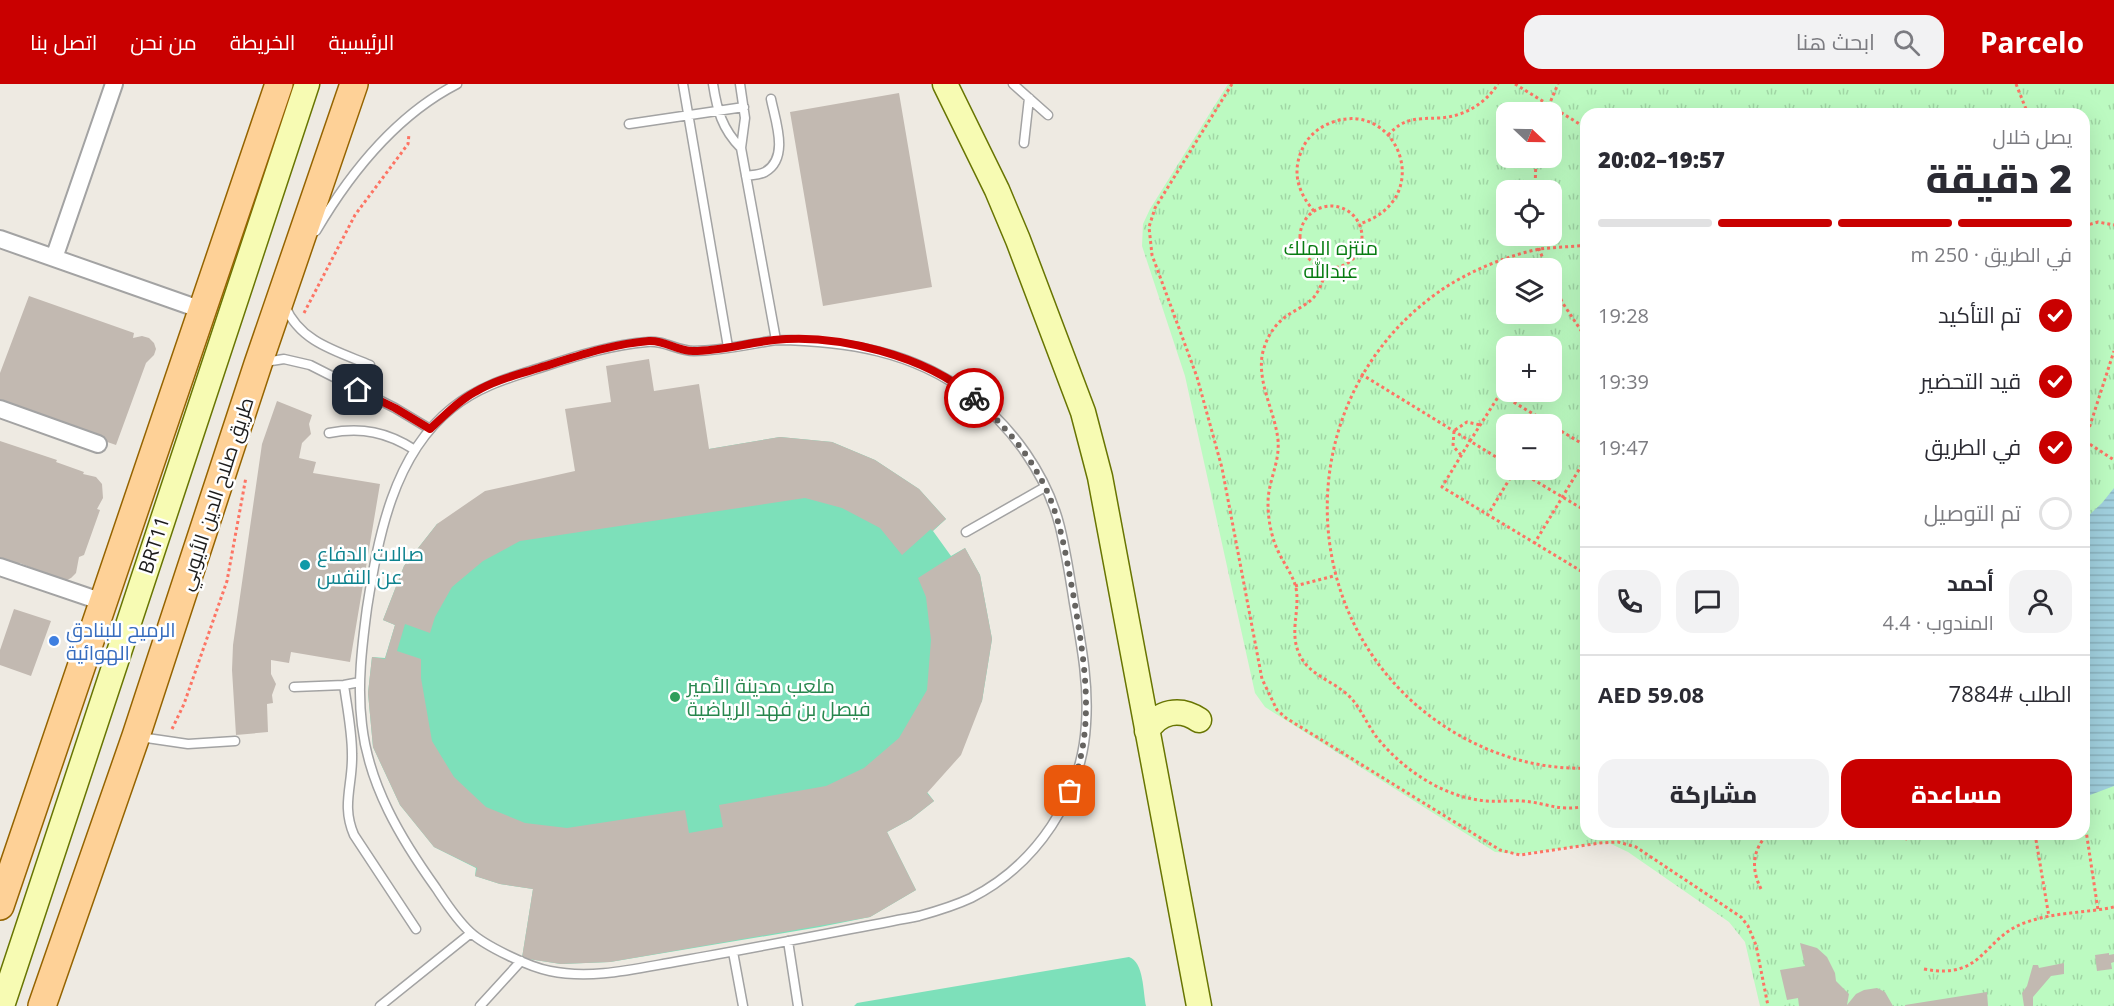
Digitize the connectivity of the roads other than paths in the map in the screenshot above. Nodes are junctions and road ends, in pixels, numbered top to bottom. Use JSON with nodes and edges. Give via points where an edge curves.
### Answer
{"nodes":[{"id":1,"x":114,"y":84,"type":"edge"},
{"id":2,"x":279,"y":84,"type":"edge"},
{"id":3,"x":307,"y":84,"type":"edge"},
{"id":4,"x":354,"y":84,"type":"edge"},
{"id":5,"x":457,"y":84,"type":"edge"},
{"id":6,"x":683,"y":84,"type":"edge"},
{"id":7,"x":713,"y":84,"type":"edge"},
{"id":8,"x":740,"y":84,"type":"edge"},
{"id":9,"x":945,"y":84,"type":"edge"},
{"id":10,"x":1013,"y":84,"type":"edge"},
{"id":11,"x":1029,"y":98,"type":"junction"},
{"id":12,"x":771,"y":99,"type":"dead end"},
{"id":13,"x":744,"y":107,"type":"junction"},
{"id":14,"x":718,"y":111,"type":"junction"},
{"id":15,"x":1048,"y":115,"type":"dead end"},
{"id":16,"x":688,"y":116,"type":"junction"},
{"id":17,"x":629,"y":124,"type":"dead end"},
{"id":18,"x":1024,"y":143,"type":"dead end"},
{"id":19,"x":741,"y":148,"type":"junction"},
{"id":20,"x":746,"y":176,"type":"junction"},
{"id":21,"x":0,"y":239,"type":"edge"},
{"id":22,"x":54,"y":258,"type":"junction"},
{"id":23,"x":284,"y":288,"type":"junction"},
{"id":24,"x":202,"y":310,"type":"junction"},
{"id":25,"x":776,"y":340,"type":"junction"},
{"id":26,"x":728,"y":347,"type":"junction"},
{"id":27,"x":258,"y":364,"type":"junction"},
{"id":28,"x":370,"y":365,"type":"dead end"},
{"id":29,"x":0,"y":409,"type":"edge"},
{"id":30,"x":430,"y":429,"type":"junction"},
{"id":31,"x":329,"y":433,"type":"dead end"},
{"id":32,"x":98,"y":444,"type":"dead end"},
{"id":33,"x":415,"y":450,"type":"junction"},
{"id":34,"x":1045,"y":487,"type":"junction"},
{"id":35,"x":966,"y":532,"type":"dead end"},
{"id":36,"x":0,"y":567,"type":"edge"},
{"id":37,"x":103,"y":602,"type":"junction"},
{"id":38,"x":360,"y":682,"type":"junction"},
{"id":39,"x":344,"y":685,"type":"junction"},
{"id":40,"x":294,"y":687,"type":"dead end"},
{"id":41,"x":1199,"y":720,"type":"dead end"},
{"id":42,"x":1147,"y":731,"type":"junction"},
{"id":43,"x":136,"y":736,"type":"junction"},
{"id":44,"x":235,"y":741,"type":"dead end"},
{"id":45,"x":1,"y":898,"type":"edge"},
{"id":46,"x":416,"y":929,"type":"dead end"},
{"id":47,"x":471,"y":933,"type":"junction"},
{"id":48,"x":788,"y":941,"type":"junction"},
{"id":49,"x":733,"y":952,"type":"junction"},
{"id":50,"x":521,"y":961,"type":"junction"},
{"id":51,"x":2,"y":1006,"type":"edge"},
{"id":52,"x":42,"y":1006,"type":"edge"},
{"id":53,"x":380,"y":1006,"type":"edge"},
{"id":54,"x":480,"y":1006,"type":"edge"},
{"id":55,"x":743,"y":1006,"type":"edge"},
{"id":56,"x":798,"y":1006,"type":"edge"},
{"id":57,"x":1198,"y":1006,"type":"edge"}],
"edges":[{"from":1,"to":22,"type":"street"},
{"from":2,"to":24,"type":"main road"},
{"from":3,"to":51,"type":"main road","name":"BRT11"},
{"from":4,"to":23,"type":"main road","name":"طريق صلاح الدين الأيوبي"},
{"from":5,"to":23,"type":"lane","via":[[423,105],[367,158],[343,188]]},
{"from":6,"to":16,"type":"lane"},
{"from":7,"to":14,"type":"lane"},
{"from":8,"to":13,"type":"lane"},
{"from":9,"to":42,"type":"main road","via":[[1008,215],[1090,433]]},
{"from":10,"to":11,"type":"lane"},
{"from":11,"to":15,"type":"lane"},
{"from":11,"to":18,"type":"lane"},
{"from":12,"to":20,"type":"lane","via":[[779,143],[777,157],[763,173]]},
{"from":13,"to":14,"type":"lane"},
{"from":13,"to":19,"type":"lane"},
{"from":14,"to":16,"type":"lane"},
{"from":14,"to":19,"type":"lane"},
{"from":16,"to":17,"type":"lane"},
{"from":16,"to":26,"type":"lane"},
{"from":19,"to":20,"type":"lane"},
{"from":20,"to":25,"type":"lane"},
{"from":21,"to":22,"type":"street"},
{"from":22,"to":24,"type":"street"},
{"from":23,"to":27,"type":"main road","name":"طريق صلاح الدين الأيوبي"},
{"from":23,"to":28,"type":"lane","via":[[290,317],[311,340]]},
{"from":24,"to":37,"type":"main road"},
{"from":25,"to":26,"type":"lane"},
{"from":25,"to":34,"type":"lane","via":[[860,346],[935,372],[999,420],[1025,452]]},
{"from":26,"to":30,"type":"lane","via":[[691,351],[657,341],[610,347],[499,380],[450,409]]},
{"from":27,"to":30,"type":"lane","via":[[293,360],[310,365]]},
{"from":27,"to":43,"type":"main road","name":"طريق صلاح الدين الأيوبي"},
{"from":29,"to":32,"type":"street"},
{"from":30,"to":33,"type":"lane"},
{"from":31,"to":33,"type":"lane","via":[[347,429],[383,433]]},
{"from":33,"to":38,"type":"lane","via":[[387,514],[374,566]]},
{"from":34,"to":35,"type":"lane"},
{"from":34,"to":48,"type":"lane","via":[[1060,525],[1068,564],[1087,698],[1083,752],[1065,804],[1035,849],[994,885],[970,898],[919,916]]},
{"from":36,"to":37,"type":"street"},
{"from":37,"to":45,"type":"main road"},
{"from":38,"to":39,"type":"lane"},
{"from":38,"to":47,"type":"lane","via":[[362,727],[371,768],[386,808],[428,877]]},
{"from":39,"to":40,"type":"lane"},
{"from":39,"to":46,"type":"lane","via":[[352,751],[348,823]]},
{"from":41,"to":42,"type":"main road","via":[[1184,712],[1166,713]]},
{"from":42,"to":57,"type":"main road"},
{"from":43,"to":44,"type":"lane","via":[[188,744]]},
{"from":43,"to":52,"type":"main road","name":"طريق صلاح الدين الأيوبي"},
{"from":47,"to":50,"type":"lane"},
{"from":47,"to":53,"type":"lane"},
{"from":48,"to":49,"type":"lane"},
{"from":48,"to":56,"type":"lane"},
{"from":49,"to":50,"type":"lane","via":[[602,974],[565,974]]},
{"from":49,"to":55,"type":"lane"},
{"from":50,"to":54,"type":"lane"}]}
